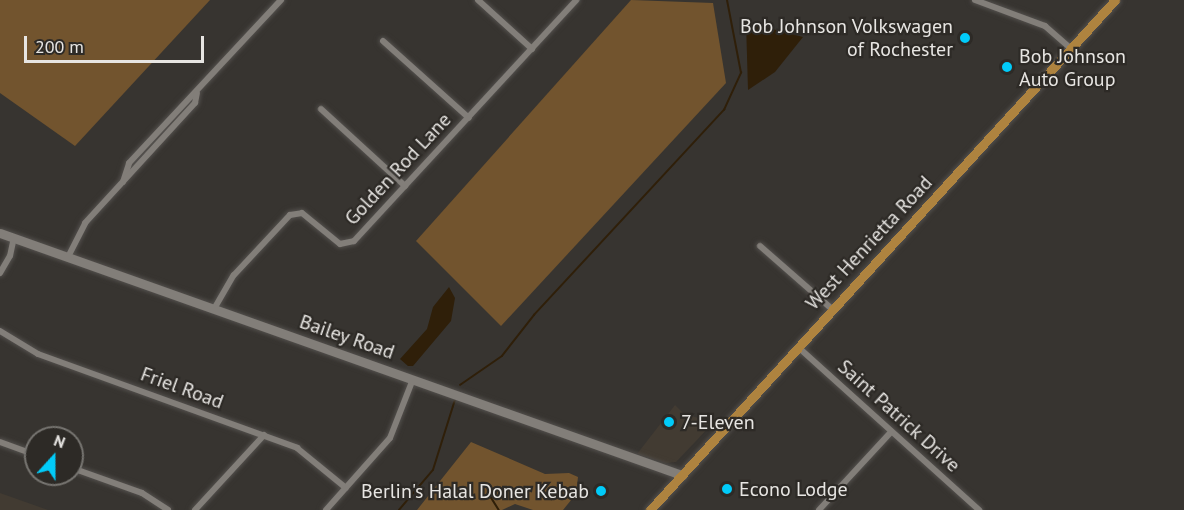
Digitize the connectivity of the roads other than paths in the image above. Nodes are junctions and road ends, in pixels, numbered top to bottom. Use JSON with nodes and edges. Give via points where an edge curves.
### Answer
{"nodes":[{"id":1,"x":281,"y":0,"type":"edge"},
{"id":2,"x":478,"y":0,"type":"edge"},
{"id":3,"x":576,"y":0,"type":"edge"},
{"id":4,"x":975,"y":0,"type":"edge"},
{"id":5,"x":1115,"y":0,"type":"edge"},
{"id":6,"x":383,"y":41,"type":"dead end"},
{"id":7,"x":532,"y":49,"type":"junction"},
{"id":8,"x":1071,"y":49,"type":"junction"},
{"id":9,"x":321,"y":109,"type":"dead end"},
{"id":10,"x":469,"y":118,"type":"junction"},
{"id":11,"x":405,"y":186,"type":"junction"},
{"id":12,"x":0,"y":232,"type":"edge"},
{"id":13,"x":14,"y":237,"type":"junction"},
{"id":14,"x":760,"y":246,"type":"dead end"},
{"id":15,"x":68,"y":257,"type":"junction"},
{"id":16,"x":0,"y":273,"type":"edge"},
{"id":17,"x":214,"y":309,"type":"junction"},
{"id":18,"x":833,"y":310,"type":"junction"},
{"id":19,"x":0,"y":331,"type":"edge"},
{"id":20,"x":798,"y":347,"type":"junction"},
{"id":21,"x":413,"y":379,"type":"junction"},
{"id":22,"x":891,"y":432,"type":"junction"},
{"id":23,"x":264,"y":435,"type":"junction"},
{"id":24,"x":0,"y":442,"type":"edge"},
{"id":25,"x":24,"y":451,"type":"edge"},
{"id":26,"x":84,"y":472,"type":"edge"},
{"id":27,"x":682,"y":475,"type":"junction"},
{"id":28,"x":346,"y":488,"type":"junction"},
{"id":29,"x":168,"y":510,"type":"edge"},
{"id":30,"x":195,"y":510,"type":"edge"},
{"id":31,"x":326,"y":510,"type":"edge"},
{"id":32,"x":650,"y":510,"type":"edge"},
{"id":33,"x":819,"y":510,"type":"edge"},
{"id":34,"x":979,"y":510,"type":"edge"}],
"edges":[{"from":1,"to":15,"type":"street","via":[[197,93],[195,104],[79,230]]},
{"from":2,"to":7,"type":"street"},
{"from":3,"to":7,"type":"street","name":"Golden Rod Lane"},
{"from":4,"to":8,"type":"street","via":[[1045,26]]},
{"from":5,"to":8,"type":"main road","name":"West Henrietta Road"},
{"from":6,"to":10,"type":"street"},
{"from":7,"to":10,"type":"street","name":"Golden Rod Lane"},
{"from":8,"to":18,"type":"main road","name":"West Henrietta Road"},
{"from":9,"to":11,"type":"street"},
{"from":10,"to":11,"type":"street","name":"Golden Rod Lane"},
{"from":11,"to":17,"type":"street","name":"Golden Rod Lane","via":[[346,245],[334,242],[302,213],[290,215],[234,275]]},
{"from":12,"to":13,"type":"street","name":"Bailey Road"},
{"from":13,"to":15,"type":"street","name":"Bailey Road"},
{"from":13,"to":16,"type":"street","via":[[10,256]]},
{"from":14,"to":18,"type":"street"},
{"from":15,"to":17,"type":"street","name":"Bailey Road"},
{"from":17,"to":21,"type":"street","name":"Bailey Road"},
{"from":18,"to":20,"type":"main road","name":"West Henrietta Road"},
{"from":19,"to":23,"type":"street","name":"Friel Road","via":[[38,354]]},
{"from":20,"to":22,"type":"street","name":"Saint Patrick Drive"},
{"from":20,"to":27,"type":"main road","name":"West Henrietta Road"},
{"from":21,"to":27,"type":"street","name":"Bailey Road"},
{"from":21,"to":28,"type":"street","via":[[390,438]]},
{"from":22,"to":33,"type":"street"},
{"from":22,"to":34,"type":"street","name":"Saint Patrick Drive"},
{"from":23,"to":28,"type":"street","name":"Friel Road","via":[[308,454]]},
{"from":23,"to":30,"type":"street"},
{"from":24,"to":25,"type":"street"},
{"from":26,"to":29,"type":"street","via":[[133,489]]},
{"from":27,"to":32,"type":"main road","name":"West Henrietta Road"},
{"from":28,"to":31,"type":"street"}]}
